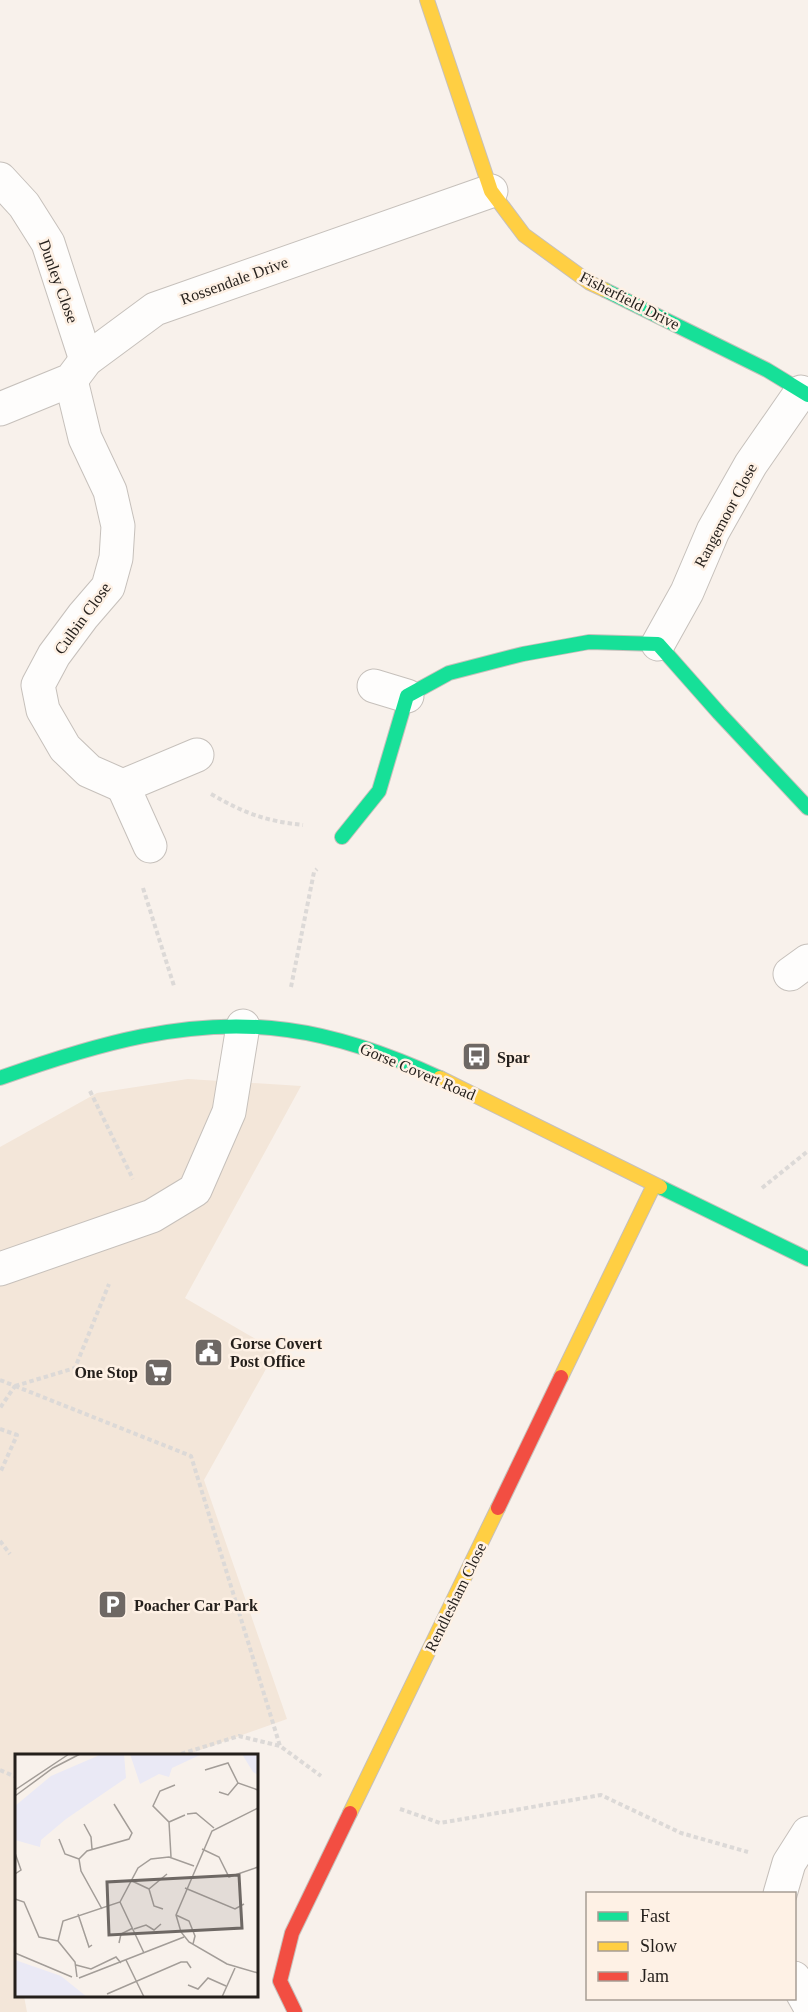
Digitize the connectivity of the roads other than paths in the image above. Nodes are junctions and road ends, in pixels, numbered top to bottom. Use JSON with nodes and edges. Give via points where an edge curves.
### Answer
{"nodes":[{"id":1,"x":427,"y":0,"type":"edge"},
{"id":2,"x":0,"y":179,"type":"edge"},
{"id":3,"x":491,"y":190,"type":"junction"},
{"id":4,"x":78,"y":370,"type":"junction"},
{"id":5,"x":805,"y":393,"type":"edge"},
{"id":6,"x":0,"y":409,"type":"edge"},
{"id":7,"x":658,"y":644,"type":"junction"},
{"id":8,"x":374,"y":686,"type":"dead end"},
{"id":9,"x":407,"y":696,"type":"junction"},
{"id":10,"x":197,"y":755,"type":"road end"},
{"id":11,"x":123,"y":786,"type":"junction"},
{"id":12,"x":808,"y":808,"type":"edge"},
{"id":13,"x":342,"y":837,"type":"road end"},
{"id":14,"x":150,"y":846,"type":"road end"},
{"id":15,"x":243,"y":1026,"type":"junction"},
{"id":16,"x":0,"y":1078,"type":"edge"},
{"id":17,"x":654,"y":1185,"type":"junction"},
{"id":18,"x":808,"y":1260,"type":"edge"},
{"id":19,"x":0,"y":1269,"type":"edge"},
{"id":20,"x":808,"y":1833,"type":"edge"},
{"id":21,"x":785,"y":1878,"type":"edge"},
{"id":22,"x":796,"y":1980,"type":"edge"},
{"id":23,"x":808,"y":2003,"type":"edge"},
{"id":24,"x":295,"y":2012,"type":"edge"}],
"edges":[{"from":1,"to":3,"type":"street","name":"Fisherfield Drive"},
{"from":2,"to":4,"type":"street","name":"Dunley Close","via":[[24,205],[48,243]]},
{"from":3,"to":4,"type":"street","name":"Rossendale Drive","via":[[155,309]]},
{"from":3,"to":5,"type":"street","name":"Fisherfield Drive","via":[[524,236],[590,283],[767,370]]},
{"from":4,"to":6,"type":"street","name":"Rossendale Drive"},
{"from":4,"to":11,"type":"street","name":"Culbin Close","via":[[85,438],[110,491],[118,526],[116,558],[108,587],[54,655],[38,685],[43,710],[65,748],[89,771]]},
{"from":5,"to":7,"type":"street","name":"Rangemoor Close","via":[[734,493]]},
{"from":7,"to":9,"type":"street","via":[[589,642],[523,654],[449,673]]},
{"from":7,"to":12,"type":"street"},
{"from":8,"to":9,"type":"street"},
{"from":9,"to":13,"type":"street","via":[[379,791]]},
{"from":10,"to":11,"type":"street"},
{"from":11,"to":14,"type":"street"},
{"from":15,"to":16,"type":"street","name":"Gorse Covert Road","via":[[187,1027],[123,1039]]},
{"from":15,"to":17,"type":"street","name":"Gorse Covert Road","via":[[334,1039],[393,1057]]},
{"from":15,"to":19,"type":"street","via":[[229,1112],[195,1190],[152,1216]]},
{"from":17,"to":18,"type":"street","name":"Gorse Covert Road"},
{"from":17,"to":24,"type":"street","name":"Rendlesham Close","via":[[292,1933],[280,1982]]},
{"from":20,"to":21,"type":"street"},
{"from":22,"to":23,"type":"street"}]}
